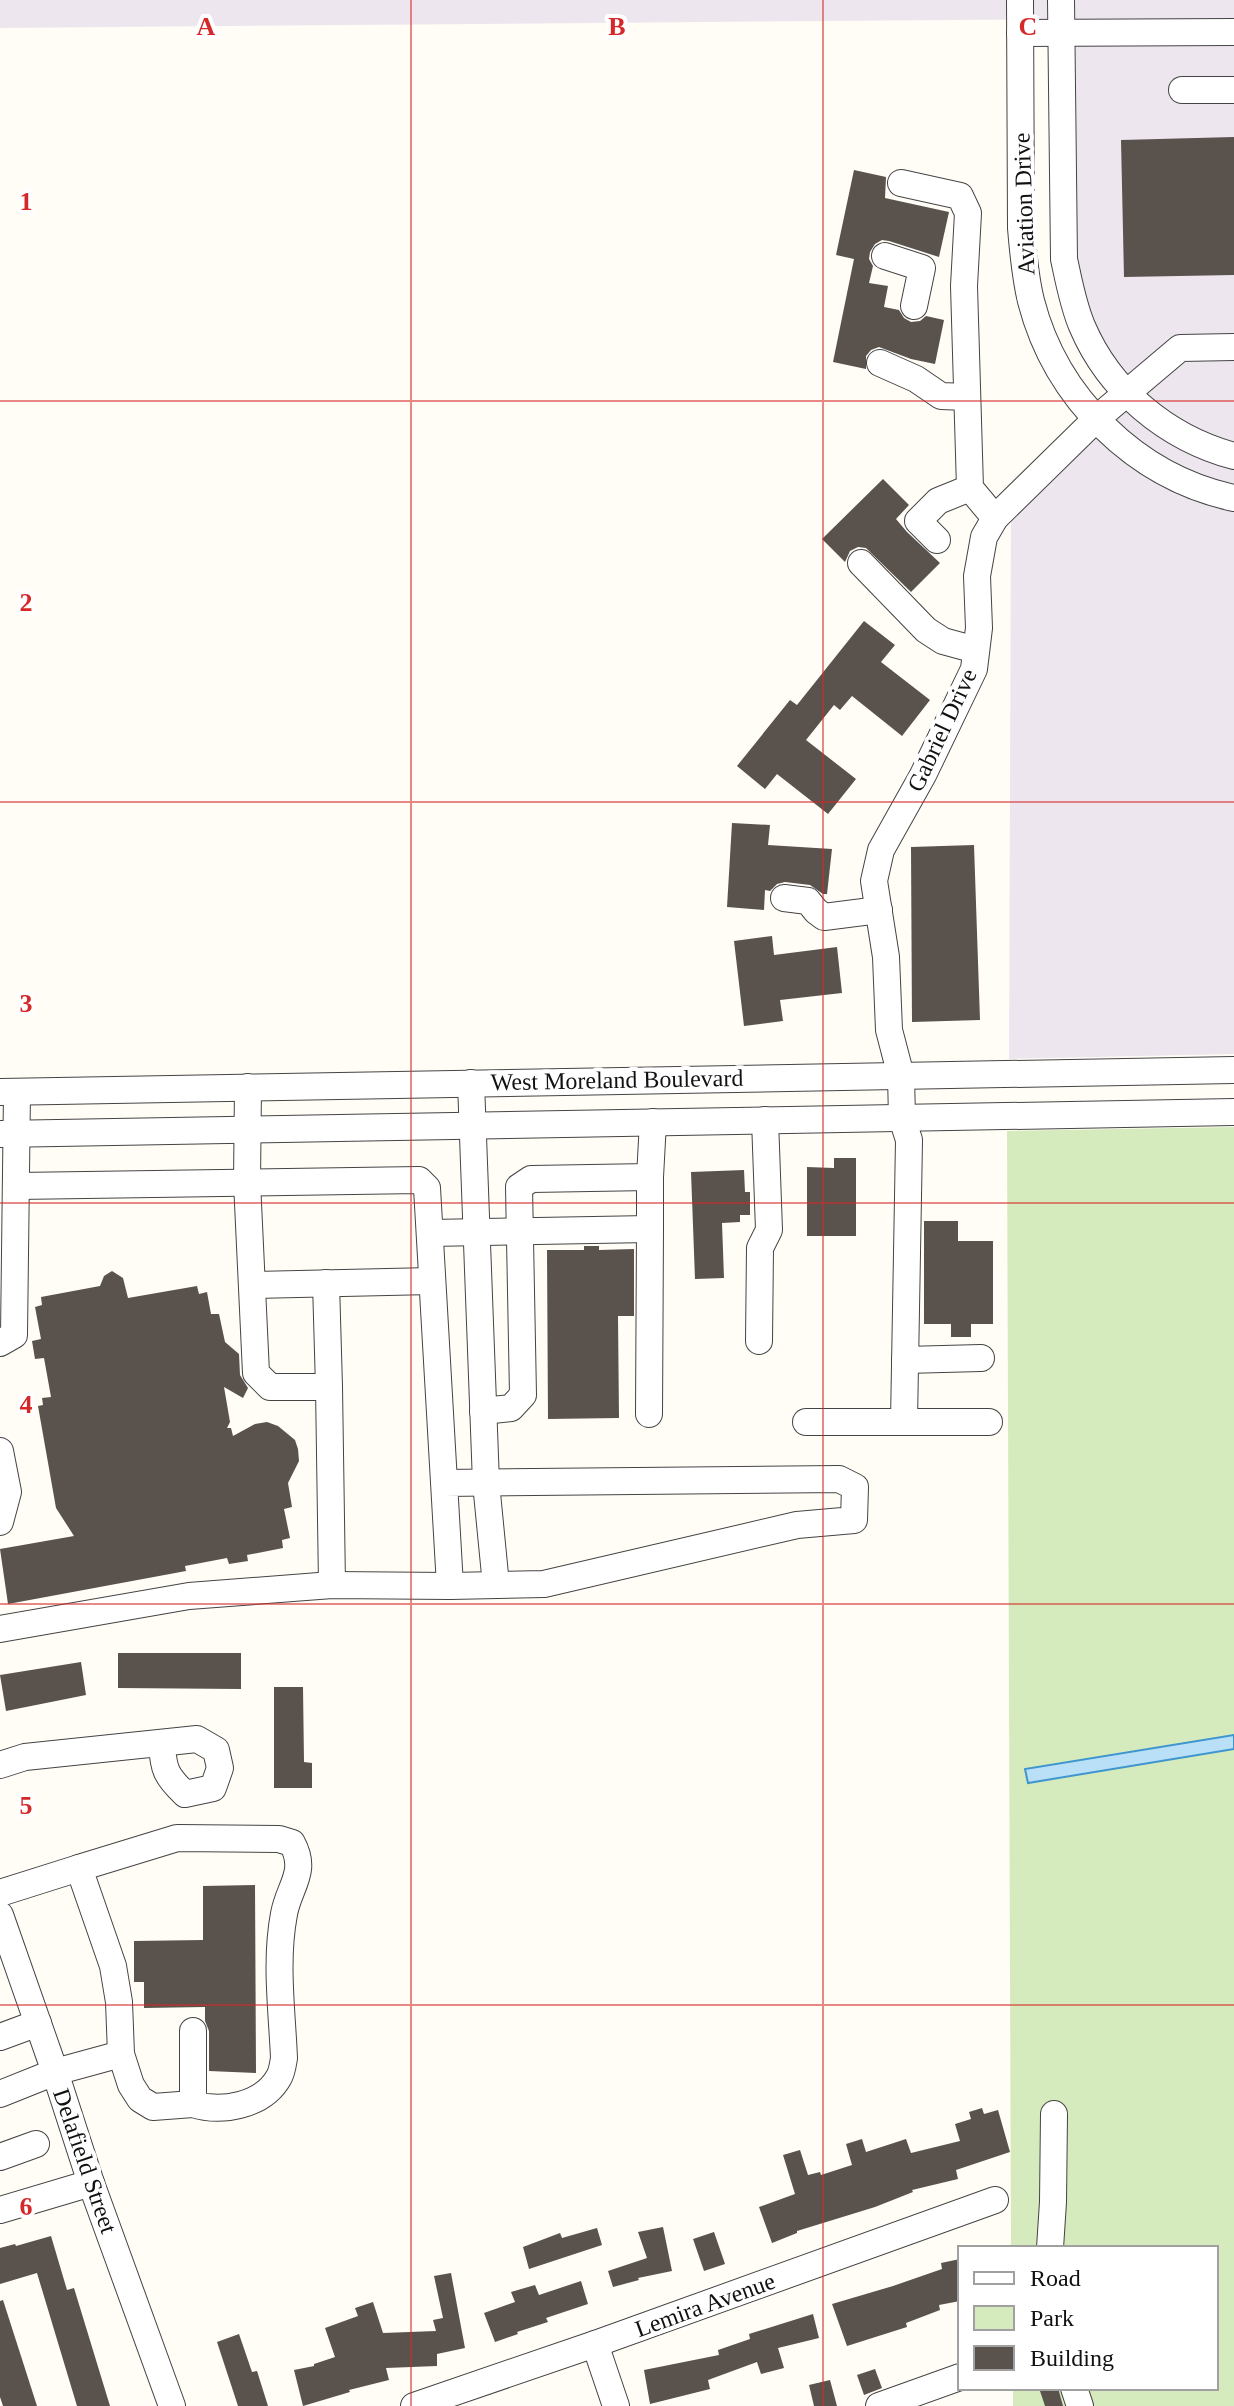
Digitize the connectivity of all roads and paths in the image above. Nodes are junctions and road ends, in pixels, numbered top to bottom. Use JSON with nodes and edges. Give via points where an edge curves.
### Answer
{"nodes":[{"id":1,"x":1020,"y":0,"type":"edge"},
{"id":2,"x":1061,"y":0,"type":"edge"},
{"id":3,"x":1061,"y":32,"type":"junction"},
{"id":4,"x":1234,"y":32,"type":"edge"},
{"id":5,"x":1020,"y":33,"type":"junction"},
{"id":6,"x":1182,"y":90,"type":"dead end"},
{"id":7,"x":1234,"y":90,"type":"edge"},
{"id":8,"x":901,"y":183,"type":"dead end"},
{"id":9,"x":885,"y":256,"type":"dead end"},
{"id":10,"x":964,"y":286,"type":"junction"},
{"id":11,"x":1231,"y":353,"type":"edge"},
{"id":12,"x":880,"y":363,"type":"dead end"},
{"id":13,"x":1128,"y":394,"type":"junction"},
{"id":14,"x":967,"y":397,"type":"junction"},
{"id":15,"x":1096,"y":419,"type":"junction"},
{"id":16,"x":1234,"y":456,"type":"edge"},
{"id":17,"x":970,"y":488,"type":"junction"},
{"id":18,"x":1234,"y":498,"type":"edge"},
{"id":19,"x":995,"y":518,"type":"junction"},
{"id":20,"x":937,"y":540,"type":"dead end"},
{"id":21,"x":861,"y":563,"type":"dead end"},
{"id":22,"x":976,"y":650,"type":"junction"},
{"id":23,"x":784,"y":898,"type":"dead end"},
{"id":24,"x":879,"y":910,"type":"junction"},
{"id":25,"x":1234,"y":1070,"type":"edge"},
{"id":26,"x":901,"y":1076,"type":"junction"},
{"id":27,"x":666,"y":1080,"type":"junction"},
{"id":28,"x":471,"y":1083,"type":"junction"},
{"id":29,"x":248,"y":1087,"type":"junction"},
{"id":30,"x":8,"y":1092,"type":"edge"},
{"id":31,"x":1234,"y":1112,"type":"edge"},
{"id":32,"x":902,"y":1118,"type":"junction"},
{"id":33,"x":765,"y":1120,"type":"junction"},
{"id":34,"x":660,"y":1122,"type":"junction"},
{"id":35,"x":473,"y":1124,"type":"junction"},
{"id":36,"x":248,"y":1129,"type":"junction"},
{"id":37,"x":9,"y":1134,"type":"edge"},
{"id":38,"x":650,"y":1177,"type":"junction"},
{"id":39,"x":247,"y":1182,"type":"junction"},
{"id":40,"x":17,"y":1186,"type":"junction"},
{"id":41,"x":520,"y":1229,"type":"junction"},
{"id":42,"x":650,"y":1229,"type":"junction"},
{"id":43,"x":477,"y":1230,"type":"junction"},
{"id":44,"x":430,"y":1233,"type":"junction"},
{"id":45,"x":432,"y":1281,"type":"junction"},
{"id":46,"x":326,"y":1283,"type":"junction"},
{"id":47,"x":252,"y":1285,"type":"junction"},
{"id":48,"x":759,"y":1341,"type":"dead end"},
{"id":49,"x":0,"y":1343,"type":"edge"},
{"id":50,"x":981,"y":1358,"type":"dead end"},
{"id":51,"x":905,"y":1360,"type":"junction"},
{"id":52,"x":329,"y":1387,"type":"junction"},
{"id":53,"x":483,"y":1411,"type":"junction"},
{"id":54,"x":649,"y":1414,"type":"dead end"},
{"id":55,"x":806,"y":1422,"type":"dead end"},
{"id":56,"x":904,"y":1422,"type":"junction"},
{"id":57,"x":989,"y":1422,"type":"dead end"},
{"id":58,"x":0,"y":1451,"type":"edge"},
{"id":59,"x":444,"y":1483,"type":"junction"},
{"id":60,"x":486,"y":1483,"type":"junction"},
{"id":61,"x":0,"y":1522,"type":"edge"},
{"id":62,"x":332,"y":1585,"type":"junction"},
{"id":63,"x":496,"y":1585,"type":"junction"},
{"id":64,"x":450,"y":1586,"type":"junction"},
{"id":65,"x":0,"y":1629,"type":"edge"},
{"id":66,"x":162,"y":1743,"type":"dead end"},
{"id":67,"x":0,"y":1765,"type":"edge"},
{"id":68,"x":79,"y":1868,"type":"junction"},
{"id":69,"x":0,"y":1893,"type":"edge"},
{"id":70,"x":0,"y":1915,"type":"edge"},
{"id":71,"x":38,"y":2023,"type":"junction"},
{"id":72,"x":193,"y":2031,"type":"dead end"},
{"id":73,"x":0,"y":2037,"type":"edge"},
{"id":74,"x":121,"y":2054,"type":"junction"},
{"id":75,"x":55,"y":2072,"type":"junction"},
{"id":76,"x":0,"y":2094,"type":"edge"},
{"id":77,"x":193,"y":2104,"type":"junction"},
{"id":78,"x":1054,"y":2114,"type":"dead end"},
{"id":79,"x":36,"y":2144,"type":"dead end"},
{"id":80,"x":0,"y":2157,"type":"edge"},
{"id":81,"x":91,"y":2183,"type":"junction"},
{"id":82,"x":995,"y":2200,"type":"dead end"},
{"id":83,"x":0,"y":2210,"type":"edge"},
{"id":84,"x":1050,"y":2246,"type":"edge"},
{"id":85,"x":595,"y":2344,"type":"junction"},
{"id":86,"x":958,"y":2378,"type":"edge"},
{"id":87,"x":172,"y":2406,"type":"edge"},
{"id":88,"x":414,"y":2406,"type":"edge"},
{"id":89,"x":616,"y":2406,"type":"edge"},
{"id":90,"x":879,"y":2406,"type":"edge"}],
"edges":[{"from":1,"to":5,"type":"street","name":"Aviation Drive"},
{"from":2,"to":3,"type":"street","name":"Aviation Drive"},
{"from":3,"to":4,"type":"street"},
{"from":3,"to":5,"type":"street"},
{"from":3,"to":13,"type":"street","name":"Aviation Drive","via":[[1064,259],[1082,326]]},
{"from":5,"to":15,"type":"street","name":"Aviation Drive","via":[[1021,228],[1031,301],[1055,364]]},
{"from":6,"to":7,"type":"street"},
{"from":8,"to":10,"type":"street","via":[[960,196],[969,234]]},
{"from":9,"to":10,"type":"street","via":[[922,268],[916,294]]},
{"from":10,"to":14,"type":"street"},
{"from":11,"to":13,"type":"street","name":"Gabriel Drive","via":[[1180,348]]},
{"from":12,"to":14,"type":"street","via":[[941,396]]},
{"from":13,"to":15,"type":"street","name":"Gabriel Drive"},
{"from":13,"to":16,"type":"street","name":"Aviation Drive","via":[[1173,430]]},
{"from":14,"to":17,"type":"street"},
{"from":15,"to":18,"type":"street","name":"Aviation Drive","via":[[1155,467]]},
{"from":15,"to":19,"type":"street","name":"Gabriel Drive"},
{"from":17,"to":19,"type":"street"},
{"from":17,"to":20,"type":"street","via":[[938,501],[918,521]]},
{"from":19,"to":22,"type":"street","name":"Gabriel Drive","via":[[984,537],[977,576]]},
{"from":21,"to":22,"type":"street","via":[[926,630]]},
{"from":22,"to":24,"type":"street","name":"Gabriel Drive","via":[[961,699],[881,850],[874,881]]},
{"from":23,"to":24,"type":"street","via":[[808,901],[824,917]]},
{"from":24,"to":26,"type":"street","name":"Gabriel Drive","via":[[889,1030]]},
{"from":25,"to":26,"type":"street","name":"West Moreland Boulevard"},
{"from":26,"to":27,"type":"street","name":"West Moreland Boulevard"},
{"from":26,"to":32,"type":"street","name":"Gabriel Drive"},
{"from":27,"to":28,"type":"street","name":"West Moreland Boulevard"},
{"from":27,"to":34,"type":"street"},
{"from":28,"to":29,"type":"street","name":"West Moreland Boulevard"},
{"from":28,"to":35,"type":"street"},
{"from":29,"to":30,"type":"street","name":"West Moreland Boulevard"},
{"from":29,"to":36,"type":"street"},
{"from":30,"to":37,"type":"street"},
{"from":31,"to":32,"type":"street","name":"West Moreland Boulevard"},
{"from":32,"to":33,"type":"street","name":"West Moreland Boulevard"},
{"from":32,"to":51,"type":"street","name":"Gabriel Drive","via":[[909,1140]]},
{"from":33,"to":34,"type":"street","name":"West Moreland Boulevard"},
{"from":33,"to":48,"type":"street","via":[[769,1230],[760,1248]]},
{"from":34,"to":35,"type":"street","name":"West Moreland Boulevard"},
{"from":34,"to":38,"type":"street"},
{"from":35,"to":36,"type":"street","name":"West Moreland Boulevard"},
{"from":35,"to":43,"type":"street"},
{"from":36,"to":37,"type":"street","name":"West Moreland Boulevard"},
{"from":36,"to":39,"type":"street"},
{"from":37,"to":40,"type":"street"},
{"from":38,"to":41,"type":"street","via":[[531,1179],[519,1187]]},
{"from":38,"to":42,"type":"street"},
{"from":39,"to":40,"type":"street"},
{"from":39,"to":44,"type":"street","via":[[419,1180],[427,1188]]},
{"from":39,"to":47,"type":"street"},
{"from":40,"to":49,"type":"street","via":[[14,1335]]},
{"from":41,"to":42,"type":"street"},
{"from":41,"to":43,"type":"street"},
{"from":41,"to":53,"type":"street","via":[[523,1395],[511,1408]]},
{"from":42,"to":54,"type":"street"},
{"from":43,"to":44,"type":"street"},
{"from":43,"to":53,"type":"street"},
{"from":44,"to":45,"type":"street"},
{"from":45,"to":46,"type":"street"},
{"from":45,"to":59,"type":"street"},
{"from":46,"to":47,"type":"street"},
{"from":46,"to":52,"type":"street"},
{"from":47,"to":52,"type":"street","via":[[256,1373],[270,1387]]},
{"from":50,"to":51,"type":"street"},
{"from":51,"to":56,"type":"street","name":"Gabriel Drive"},
{"from":52,"to":62,"type":"street"},
{"from":53,"to":60,"type":"street"},
{"from":55,"to":56,"type":"street"},
{"from":56,"to":57,"type":"street"},
{"from":58,"to":61,"type":"street","via":[[8,1492]]},
{"from":59,"to":60,"type":"street"},
{"from":59,"to":64,"type":"street"},
{"from":60,"to":63,"type":"street"},
{"from":60,"to":63,"type":"street","via":[[839,1479],[855,1487],[854,1520],[797,1525],[544,1584]]},
{"from":62,"to":64,"type":"street"},
{"from":62,"to":65,"type":"street","via":[[189,1596]]},
{"from":63,"to":64,"type":"street"},
{"from":66,"to":67,"type":"street","via":[[25,1757]]},
{"from":68,"to":69,"type":"street"},
{"from":68,"to":74,"type":"street","via":[[113,1966]]},
{"from":68,"to":77,"type":"street","via":[[177,1838],[279,1839],[292,1843],[298,1853],[297,1878],[280,1939],[280,2077],[262,2096],[234,2107]]},
{"from":70,"to":71,"type":"street","name":"Delafield Street"},
{"from":71,"to":73,"type":"street"},
{"from":71,"to":75,"type":"street","name":"Delafield Street"},
{"from":72,"to":77,"type":"street"},
{"from":74,"to":75,"type":"street"},
{"from":74,"to":77,"type":"street","via":[[140,2099],[153,2107]]},
{"from":75,"to":76,"type":"street"},
{"from":75,"to":81,"type":"street","name":"Delafield Street"},
{"from":78,"to":84,"type":"street"},
{"from":79,"to":80,"type":"street"},
{"from":81,"to":83,"type":"street"},
{"from":81,"to":87,"type":"street","name":"Delafield Street"},
{"from":82,"to":85,"type":"street","name":"Lemira Avenue"},
{"from":85,"to":88,"type":"street","name":"Lemira Avenue"},
{"from":85,"to":89,"type":"street"},
{"from":86,"to":90,"type":"street"}]}
